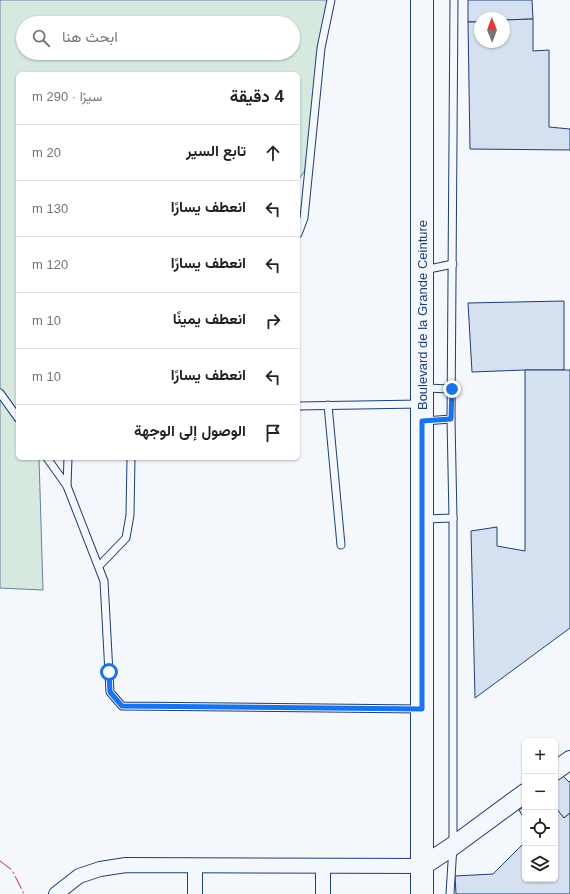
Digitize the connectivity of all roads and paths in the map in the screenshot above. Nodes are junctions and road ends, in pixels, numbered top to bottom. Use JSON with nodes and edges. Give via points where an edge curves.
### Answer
{"nodes":[{"id":1,"x":331,"y":0,"type":"edge"},
{"id":2,"x":422,"y":0,"type":"edge"},
{"id":3,"x":454,"y":0,"type":"edge"},
{"id":4,"x":300,"y":229,"type":"edge"},
{"id":5,"x":453,"y":264,"type":"junction"},
{"id":6,"x":422,"y":270,"type":"junction"},
{"id":7,"x":452,"y":389,"type":"junction"},
{"id":8,"x":0,"y":393,"type":"edge"},
{"id":9,"x":422,"y":404,"type":"junction"},
{"id":10,"x":328,"y":405,"type":"junction"},
{"id":11,"x":300,"y":406,"type":"edge"},
{"id":12,"x":16,"y":415,"type":"edge"},
{"id":13,"x":451,"y":419,"type":"junction"},
{"id":14,"x":48,"y":460,"type":"edge"},
{"id":15,"x":68,"y":460,"type":"edge"},
{"id":16,"x":131,"y":460,"type":"edge"},
{"id":17,"x":67,"y":486,"type":"junction"},
{"id":18,"x":453,"y":518,"type":"junction"},
{"id":19,"x":422,"y":519,"type":"junction"},
{"id":20,"x":341,"y":545,"type":"dead end"},
{"id":21,"x":99,"y":566,"type":"junction"},
{"id":22,"x":422,"y":709,"type":"junction"},
{"id":23,"x":570,"y":760,"type":"edge"},
{"id":24,"x":558,"y":769,"type":"edge"},
{"id":25,"x":522,"y":796,"type":"edge"},
{"id":26,"x":453,"y":846,"type":"junction"},
{"id":27,"x":195,"y":866,"type":"junction"},
{"id":28,"x":323,"y":866,"type":"junction"},
{"id":29,"x":423,"y":866,"type":"junction"},
{"id":30,"x":56,"y":894,"type":"edge"},
{"id":31,"x":196,"y":894,"type":"edge"},
{"id":32,"x":323,"y":894,"type":"edge"},
{"id":33,"x":422,"y":894,"type":"edge"},
{"id":34,"x":450,"y":894,"type":"edge"}],
"edges":[{"from":1,"to":4,"type":"lane","via":[[321,48],[304,218]]},
{"from":2,"to":6,"type":"main road","name":"Boulevard de la Grande Ceinture"},
{"from":3,"to":5,"type":"lane"},
{"from":5,"to":6,"type":"lane"},
{"from":5,"to":7,"type":"lane"},
{"from":6,"to":9,"type":"main road","name":"Boulevard de la Grande Ceinture"},
{"from":7,"to":9,"type":"lane"},
{"from":7,"to":13,"type":"lane"},
{"from":8,"to":12,"type":"lane"},
{"from":9,"to":10,"type":"lane"},
{"from":9,"to":13,"type":"lane"},
{"from":9,"to":19,"type":"main road","name":"Boulevard de la Grande Ceinture"},
{"from":10,"to":11,"type":"lane"},
{"from":10,"to":20,"type":"lane"},
{"from":13,"to":18,"type":"lane"},
{"from":14,"to":17,"type":"lane"},
{"from":15,"to":17,"type":"lane"},
{"from":16,"to":21,"type":"lane","via":[[130,515],[126,538]]},
{"from":17,"to":21,"type":"lane"},
{"from":18,"to":19,"type":"lane"},
{"from":18,"to":26,"type":"lane"},
{"from":19,"to":22,"type":"main road","name":"Boulevard de la Grande Ceinture"},
{"from":21,"to":22,"type":"lane","via":[[104,581],[110,692],[122,706]]},
{"from":22,"to":29,"type":"main road","name":"Boulevard de la Grande Ceinture"},
{"from":23,"to":24,"type":"street"},
{"from":25,"to":26,"type":"street"},
{"from":26,"to":29,"type":"street"},
{"from":26,"to":34,"type":"lane"},
{"from":27,"to":28,"type":"street"},
{"from":27,"to":30,"type":"street","via":[[126,865],[100,869],[79,876]]},
{"from":27,"to":31,"type":"street"},
{"from":28,"to":29,"type":"street"},
{"from":28,"to":32,"type":"street"},
{"from":29,"to":33,"type":"main road","name":"Boulevard de la Grande Ceinture"}]}
